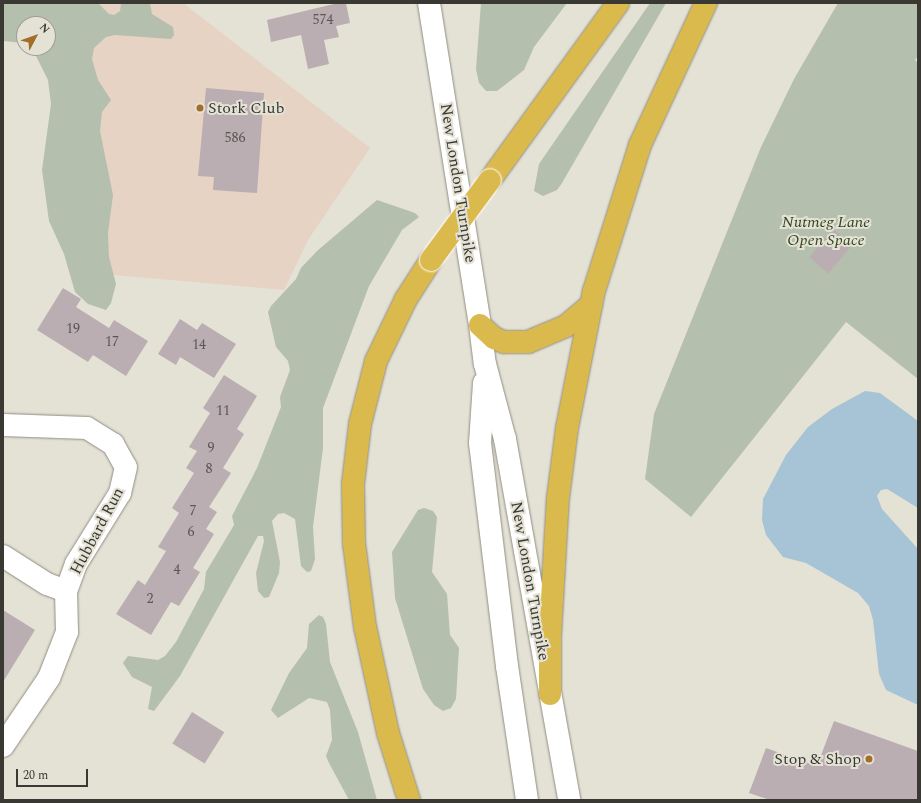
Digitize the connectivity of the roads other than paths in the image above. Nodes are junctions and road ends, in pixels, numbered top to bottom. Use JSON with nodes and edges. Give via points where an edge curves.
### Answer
{"nodes":[{"id":1,"x":429,"y":3,"type":"edge"},
{"id":2,"x":618,"y":3,"type":"edge"},
{"id":3,"x":706,"y":3,"type":"edge"},
{"id":4,"x":591,"y":305,"type":"junction"},
{"id":5,"x":480,"y":325,"type":"junction"},
{"id":6,"x":485,"y":364,"type":"junction"},
{"id":7,"x":3,"y":425,"type":"edge"},
{"id":8,"x":3,"y":556,"type":"edge"},
{"id":9,"x":66,"y":592,"type":"junction"},
{"id":10,"x":550,"y":694,"type":"junction"},
{"id":11,"x":3,"y":746,"type":"edge"},
{"id":12,"x":409,"y":800,"type":"edge"},
{"id":13,"x":527,"y":800,"type":"edge"},
{"id":14,"x":569,"y":800,"type":"edge"}],
"edges":[{"from":1,"to":5,"type":"street","name":"New London Turnpike"},
{"from":2,"to":12,"type":"highway","bridge":true,"via":[[431,260],[406,298],[376,361],[360,424],[353,484],[354,544],[365,627],[388,733]]},
{"from":3,"to":4,"type":"highway","via":[[640,145],[607,241]]},
{"from":4,"to":5,"type":"highway","via":[[566,326],[528,342],[504,342],[494,338]]},
{"from":4,"to":10,"type":"highway","via":[[567,428],[558,498],[550,627]]},
{"from":5,"to":6,"type":"street","name":"New London Turnpike"},
{"from":6,"to":10,"type":"street","name":"New London Turnpike","via":[[505,439]]},
{"from":6,"to":13,"type":"street","name":"New London Turnpike","via":[[480,443],[506,666]]},
{"from":7,"to":9,"type":"street","name":"Hubbard Run","via":[[87,428],[113,444],[126,467],[120,493],[76,564]]},
{"from":8,"to":9,"type":"street","name":"Hubbard Run","via":[[47,584]]},
{"from":9,"to":11,"type":"street","name":"Hubbard Run","via":[[67,632],[49,678]]},
{"from":10,"to":14,"type":"street","name":"New London Turnpike"}]}
